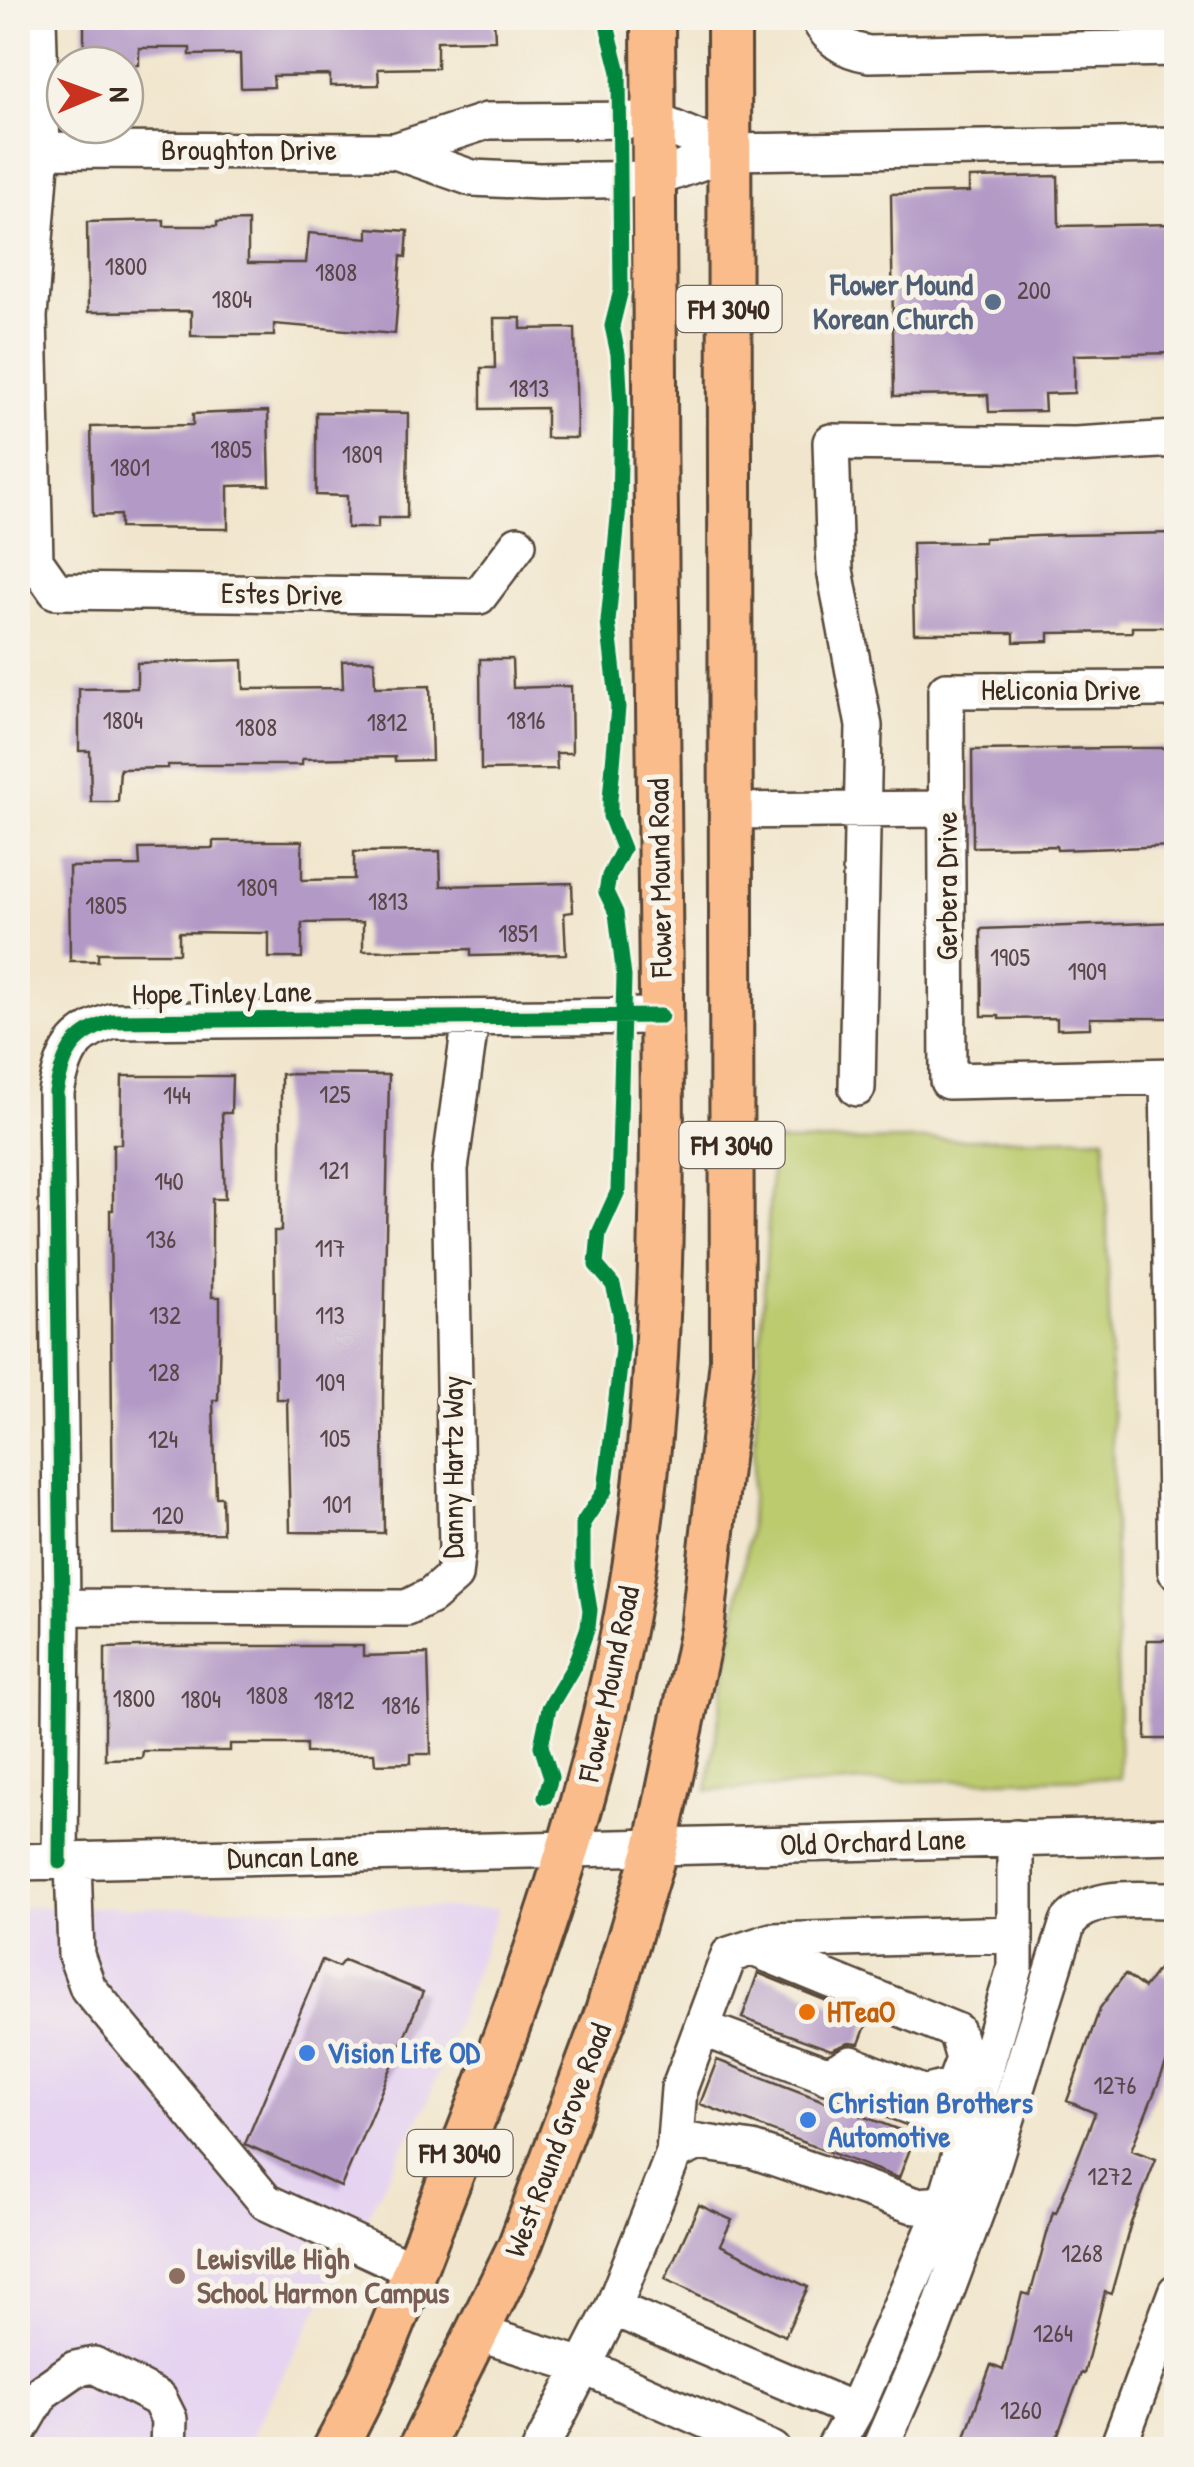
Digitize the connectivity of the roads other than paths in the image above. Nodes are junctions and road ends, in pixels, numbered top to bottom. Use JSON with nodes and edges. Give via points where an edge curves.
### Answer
{"nodes":[{"id":1,"x":38,"y":18,"type":"edge"},
{"id":2,"x":654,"y":18,"type":"edge"},
{"id":3,"x":729,"y":18,"type":"edge"},
{"id":4,"x":818,"y":18,"type":"edge"},
{"id":5,"x":1176,"y":48,"type":"edge"},
{"id":6,"x":653,"y":120,"type":"junction"},
{"id":7,"x":1176,"y":145,"type":"edge"},
{"id":8,"x":42,"y":150,"type":"junction"},
{"id":9,"x":395,"y":151,"type":"junction"},
{"id":10,"x":729,"y":152,"type":"junction"},
{"id":11,"x":654,"y":179,"type":"junction"},
{"id":12,"x":1176,"y":439,"type":"edge"},
{"id":13,"x":518,"y":544,"type":"dead end"},
{"id":14,"x":1176,"y":689,"type":"edge"},
{"id":15,"x":946,"y":690,"type":"joint"},
{"id":16,"x":946,"y":809,"type":"junction"},
{"id":17,"x":862,"y":810,"type":"junction"},
{"id":18,"x":730,"y":812,"type":"junction"},
{"id":19,"x":661,"y":1016,"type":"junction"},
{"id":20,"x":470,"y":1018,"type":"junction"},
{"id":21,"x":1172,"y":1076,"type":"edge"},
{"id":22,"x":857,"y":1088,"type":"dead end"},
{"id":23,"x":1176,"y":1570,"type":"edge"},
{"id":24,"x":62,"y":1607,"type":"junction"},
{"id":25,"x":659,"y":1833,"type":"junction"},
{"id":26,"x":1176,"y":1835,"type":"edge"},
{"id":27,"x":1016,"y":1838,"type":"junction"},
{"id":28,"x":569,"y":1850,"type":"junction"},
{"id":29,"x":18,"y":1862,"type":"edge"},
{"id":30,"x":67,"y":1862,"type":"junction"},
{"id":31,"x":1176,"y":1900,"type":"edge"},
{"id":32,"x":1015,"y":1934,"type":"junction"},
{"id":33,"x":752,"y":1948,"type":"junction"},
{"id":34,"x":702,"y":2028,"type":"junction"},
{"id":35,"x":827,"y":2076,"type":"junction"},
{"id":36,"x":967,"y":2128,"type":"junction"},
{"id":37,"x":674,"y":2153,"type":"junction"},
{"id":38,"x":944,"y":2204,"type":"junction"},
{"id":39,"x":413,"y":2270,"type":"junction"},
{"id":40,"x":1176,"y":2292,"type":"edge"},
{"id":41,"x":613,"y":2308,"type":"junction"},
{"id":42,"x":477,"y":2332,"type":"junction"},
{"id":43,"x":583,"y":2366,"type":"junction"},
{"id":44,"x":856,"y":2411,"type":"junction"},
{"id":45,"x":18,"y":2433,"type":"edge"},
{"id":46,"x":168,"y":2450,"type":"edge"},
{"id":47,"x":334,"y":2450,"type":"edge"},
{"id":48,"x":419,"y":2450,"type":"edge"},
{"id":49,"x":540,"y":2450,"type":"edge"},
{"id":50,"x":773,"y":2450,"type":"edge"},
{"id":51,"x":833,"y":2450,"type":"edge"},
{"id":52,"x":879,"y":2450,"type":"edge"},
{"id":53,"x":1117,"y":2450,"type":"edge"}],
"edges":[{"from":1,"to":8,"type":"street"},
{"from":2,"to":6,"type":"main road","name":"Flower Mound Road","number":"FM 3040"},
{"from":3,"to":10,"type":"main road","number":"FM 3040"},
{"from":4,"to":5,"type":"street","via":[[830,38],[869,54]]},
{"from":6,"to":9,"type":"street","name":"Broughton Drive","via":[[487,121]]},
{"from":6,"to":10,"type":"street","name":"Broughton Drive"},
{"from":6,"to":11,"type":"main road","name":"Flower Mound Road","number":"FM 3040"},
{"from":7,"to":10,"type":"street"},
{"from":8,"to":9,"type":"street","name":"Broughton Drive"},
{"from":8,"to":13,"type":"street","name":"Estes Drive","via":[[29,317],[35,561],[56,591],[479,596]]},
{"from":9,"to":11,"type":"street","name":"Broughton Drive","via":[[472,178]]},
{"from":10,"to":11,"type":"street","name":"Broughton Drive"},
{"from":10,"to":18,"type":"main road","number":"FM 3040"},
{"from":11,"to":19,"type":"main road","name":"Flower Mound Road","number":"FM 3040"},
{"from":12,"to":17,"type":"street","via":[[1075,445],[831,442],[836,570],[864,726]]},
{"from":14,"to":15,"type":"street","name":"Heliconia Drive"},
{"from":15,"to":16,"type":"street","name":"Gerbera Drive"},
{"from":16,"to":17,"type":"street"},
{"from":16,"to":21,"type":"street","name":"Gerbera Drive","via":[[948,1081]]},
{"from":17,"to":18,"type":"street"},
{"from":17,"to":22,"type":"street"},
{"from":18,"to":25,"type":"main road","number":"FM 3040","via":[[732,1360],[702,1630]]},
{"from":19,"to":20,"type":"street","name":"Hope Tinley Lane"},
{"from":19,"to":28,"type":"main road","name":"Flower Mound Road","number":"FM 3040","via":[[663,1196],[646,1462],[628,1607]]},
{"from":20,"to":24,"type":"street","name":"Danny Hartz Way","via":[[450,1169],[454,1576],[406,1608]]},
{"from":20,"to":24,"type":"street","name":"Hope Tinley Lane","via":[[113,1021],[93,1027],[63,1056],[56,1092]]},
{"from":21,"to":23,"type":"street"},
{"from":24,"to":30,"type":"street","name":"Hope Tinley Lane"},
{"from":25,"to":27,"type":"street","name":"Old Orchard Lane"},
{"from":25,"to":28,"type":"street","name":"Old Orchard Lane"},
{"from":25,"to":42,"type":"main road","name":"West Round Grove Road","number":"FM 3040","via":[[594,2048],[520,2245]]},
{"from":26,"to":27,"type":"street","name":"Old Orchard Lane"},
{"from":27,"to":32,"type":"street"},
{"from":28,"to":30,"type":"street","name":"Duncan Lane"},
{"from":28,"to":39,"type":"main road","number":"FM 3040","via":[[506,2038]]},
{"from":29,"to":30,"type":"street","name":"Duncan Lane"},
{"from":30,"to":39,"type":"street","name":"Hope Tinley Lane","via":[[76,1955],[88,1988],[266,2202]]},
{"from":31,"to":52,"type":"street","via":[[1099,1902],[1068,1922],[986,2185]]},
{"from":32,"to":33,"type":"street","via":[[772,1941]]},
{"from":32,"to":36,"type":"street","via":[[1015,1968]]},
{"from":33,"to":34,"type":"street","via":[[729,1955]]},
{"from":33,"to":35,"type":"street","via":[[956,2032],[964,2059],[954,2086],[924,2094],[851,2064]]},
{"from":34,"to":35,"type":"street"},
{"from":34,"to":37,"type":"street","via":[[679,2089]]},
{"from":35,"to":36,"type":"street"},
{"from":36,"to":38,"type":"street"},
{"from":37,"to":38,"type":"street","via":[[699,2142],[752,2150],[916,2206]]},
{"from":37,"to":41,"type":"street"},
{"from":38,"to":44,"type":"street"},
{"from":39,"to":47,"type":"main road","number":"FM 3040"},
{"from":40,"to":53,"type":"street"},
{"from":41,"to":43,"type":"street"},
{"from":41,"to":44,"type":"street"},
{"from":42,"to":43,"type":"street"},
{"from":42,"to":48,"type":"main road","name":"West Round Grove Road","number":"FM 3040"},
{"from":43,"to":49,"type":"street"},
{"from":43,"to":50,"type":"street"},
{"from":44,"to":51,"type":"street"},
{"from":45,"to":46,"type":"street","via":[[42,2392],[94,2366],[160,2399]]}]}
